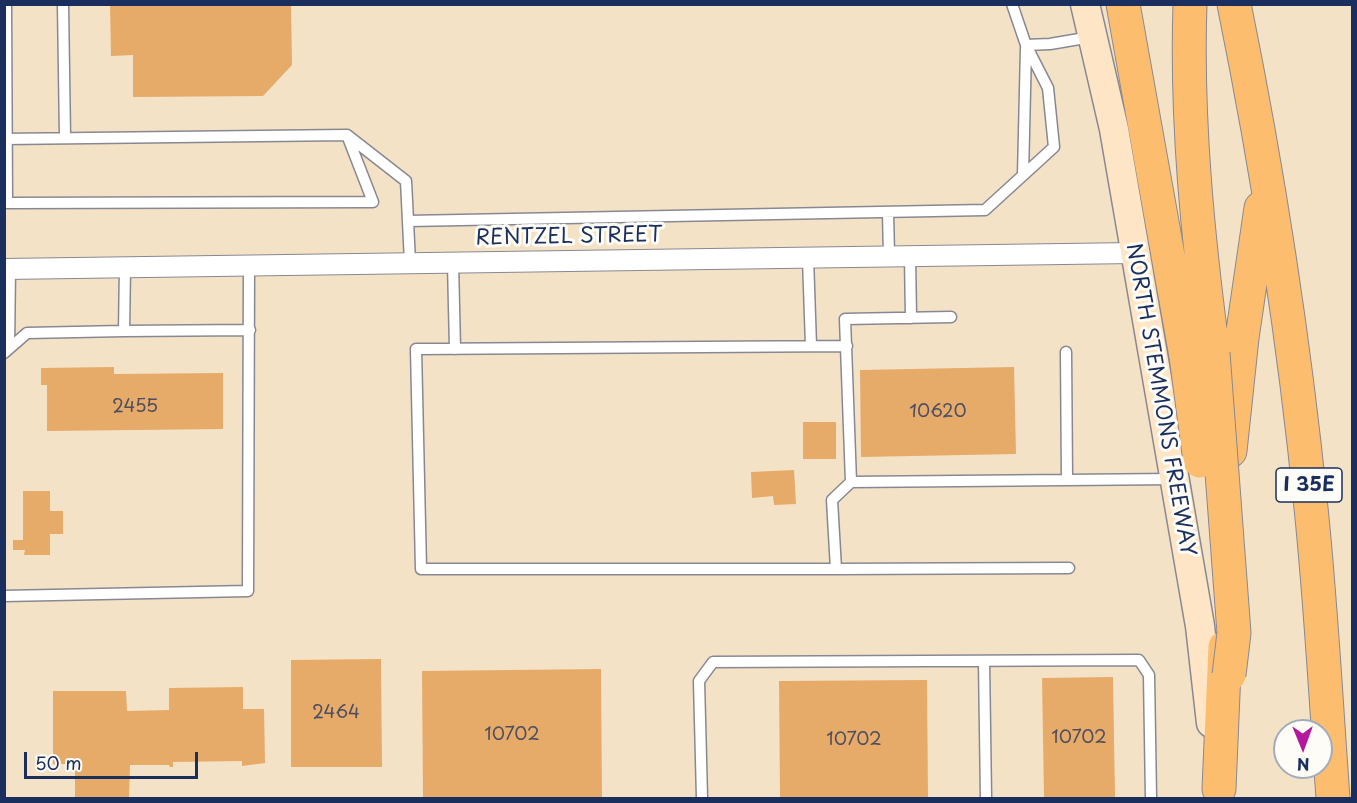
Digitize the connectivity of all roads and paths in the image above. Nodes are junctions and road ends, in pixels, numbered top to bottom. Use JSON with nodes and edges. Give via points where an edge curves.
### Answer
{"nodes":[{"id":1,"x":6,"y":4,"type":"edge"},
{"id":2,"x":63,"y":4,"type":"edge"},
{"id":3,"x":1012,"y":4,"type":"edge"},
{"id":4,"x":1085,"y":4,"type":"edge"},
{"id":5,"x":1123,"y":4,"type":"edge"},
{"id":6,"x":1190,"y":4,"type":"edge"},
{"id":7,"x":1234,"y":4,"type":"edge"},
{"id":8,"x":1093,"y":37,"type":"junction"},
{"id":9,"x":1026,"y":45,"type":"junction"},
{"id":10,"x":347,"y":135,"type":"junction"},
{"id":11,"x":65,"y":138,"type":"junction"},
{"id":12,"x":5,"y":139,"type":"edge"},
{"id":13,"x":1266,"y":173,"type":"junction"},
{"id":14,"x":1023,"y":175,"type":"junction"},
{"id":15,"x":888,"y":212,"type":"junction"},
{"id":16,"x":408,"y":221,"type":"junction"},
{"id":17,"x":1134,"y":253,"type":"junction"},
{"id":18,"x":889,"y":256,"type":"junction"},
{"id":19,"x":910,"y":256,"type":"junction"},
{"id":20,"x":808,"y":258,"type":"junction"},
{"id":21,"x":453,"y":262,"type":"junction"},
{"id":22,"x":410,"y":263,"type":"junction"},
{"id":23,"x":249,"y":265,"type":"junction"},
{"id":24,"x":125,"y":267,"type":"junction"},
{"id":25,"x":7,"y":269,"type":"edge"},
{"id":26,"x":951,"y":317,"type":"dead end"},
{"id":27,"x":911,"y":318,"type":"junction"},
{"id":28,"x":250,"y":330,"type":"junction"},
{"id":29,"x":124,"y":331,"type":"junction"},
{"id":30,"x":811,"y":346,"type":"junction"},
{"id":31,"x":847,"y":346,"type":"junction"},
{"id":32,"x":455,"y":349,"type":"junction"},
{"id":33,"x":7,"y":350,"type":"edge"},
{"id":34,"x":1066,"y":352,"type":"dead end"},
{"id":35,"x":1174,"y":479,"type":"junction"},
{"id":36,"x":1067,"y":480,"type":"junction"},
{"id":37,"x":851,"y":482,"type":"junction"},
{"id":38,"x":836,"y":568,"type":"junction"},
{"id":39,"x":1069,"y":568,"type":"dead end"},
{"id":40,"x":4,"y":596,"type":"edge"},
{"id":41,"x":984,"y":661,"type":"junction"},
{"id":42,"x":1229,"y":675,"type":"junction"},
{"id":43,"x":1226,"y":795,"type":"edge"},
{"id":44,"x":702,"y":798,"type":"edge"},
{"id":45,"x":986,"y":798,"type":"edge"},
{"id":46,"x":1151,"y":798,"type":"edge"},
{"id":47,"x":1333,"y":798,"type":"edge"}],
"edges":[{"from":1,"to":12,"type":"lane"},
{"from":2,"to":11,"type":"lane"},
{"from":3,"to":9,"type":"lane"},
{"from":4,"to":8,"type":"main road","name":"NORTH STEMMONS FREEWAY"},
{"from":5,"to":42,"type":"highway","bridge":true,"via":[[1186,356]]},
{"from":6,"to":42,"type":"highway","bridge":true,"via":[[1198,234],[1213,353],[1234,633]]},
{"from":7,"to":13,"type":"highway","number":"I 35E"},
{"from":8,"to":9,"type":"lane"},
{"from":8,"to":17,"type":"main road","name":"NORTH STEMMONS FREEWAY","via":[[1114,129]]},
{"from":9,"to":14,"type":"lane"},
{"from":9,"to":14,"type":"lane","via":[[1048,88],[1054,147]]},
{"from":10,"to":11,"type":"lane"},
{"from":10,"to":12,"type":"lane","via":[[373,202],[7,203]]},
{"from":10,"to":16,"type":"lane","via":[[406,181]]},
{"from":11,"to":12,"type":"lane"},
{"from":13,"to":43,"type":"highway","via":[[1232,422],[1226,514]]},
{"from":13,"to":47,"type":"highway","number":"I 35E","via":[[1292,341],[1311,510]]},
{"from":14,"to":15,"type":"lane","via":[[985,210]]},
{"from":15,"to":16,"type":"lane"},
{"from":15,"to":18,"type":"lane"},
{"from":16,"to":22,"type":"lane"},
{"from":17,"to":19,"type":"street","name":"RENTZEL STREET"},
{"from":17,"to":35,"type":"main road","name":"NORTH STEMMONS FREEWAY"},
{"from":18,"to":19,"type":"street","name":"RENTZEL STREET"},
{"from":18,"to":20,"type":"street","name":"RENTZEL STREET"},
{"from":19,"to":27,"type":"lane"},
{"from":20,"to":21,"type":"street","name":"RENTZEL STREET"},
{"from":20,"to":30,"type":"lane"},
{"from":21,"to":22,"type":"street","name":"RENTZEL STREET"},
{"from":21,"to":32,"type":"lane"},
{"from":22,"to":23,"type":"street","name":"RENTZEL STREET"},
{"from":23,"to":24,"type":"street","name":"RENTZEL STREET"},
{"from":23,"to":28,"type":"lane"},
{"from":24,"to":25,"type":"street","name":"RENTZEL STREET"},
{"from":24,"to":29,"type":"lane"},
{"from":25,"to":33,"type":"lane"},
{"from":26,"to":27,"type":"lane"},
{"from":27,"to":31,"type":"lane","via":[[845,319]]},
{"from":28,"to":29,"type":"lane"},
{"from":28,"to":40,"type":"lane","via":[[248,591]]},
{"from":29,"to":33,"type":"lane","via":[[27,333]]},
{"from":30,"to":31,"type":"lane"},
{"from":30,"to":32,"type":"lane"},
{"from":31,"to":37,"type":"lane"},
{"from":32,"to":38,"type":"lane","via":[[416,349],[422,569]]},
{"from":34,"to":36,"type":"lane"},
{"from":35,"to":36,"type":"lane"},
{"from":35,"to":43,"type":"main road","name":"NORTH STEMMONS FREEWAY"},
{"from":36,"to":37,"type":"lane"},
{"from":37,"to":38,"type":"lane","via":[[832,500]]},
{"from":38,"to":39,"type":"lane"},
{"from":41,"to":44,"type":"lane","via":[[713,662],[699,681]]},
{"from":41,"to":45,"type":"lane"},
{"from":41,"to":46,"type":"lane","via":[[1139,660],[1149,675]]},
{"from":42,"to":43,"type":"highway"}]}
